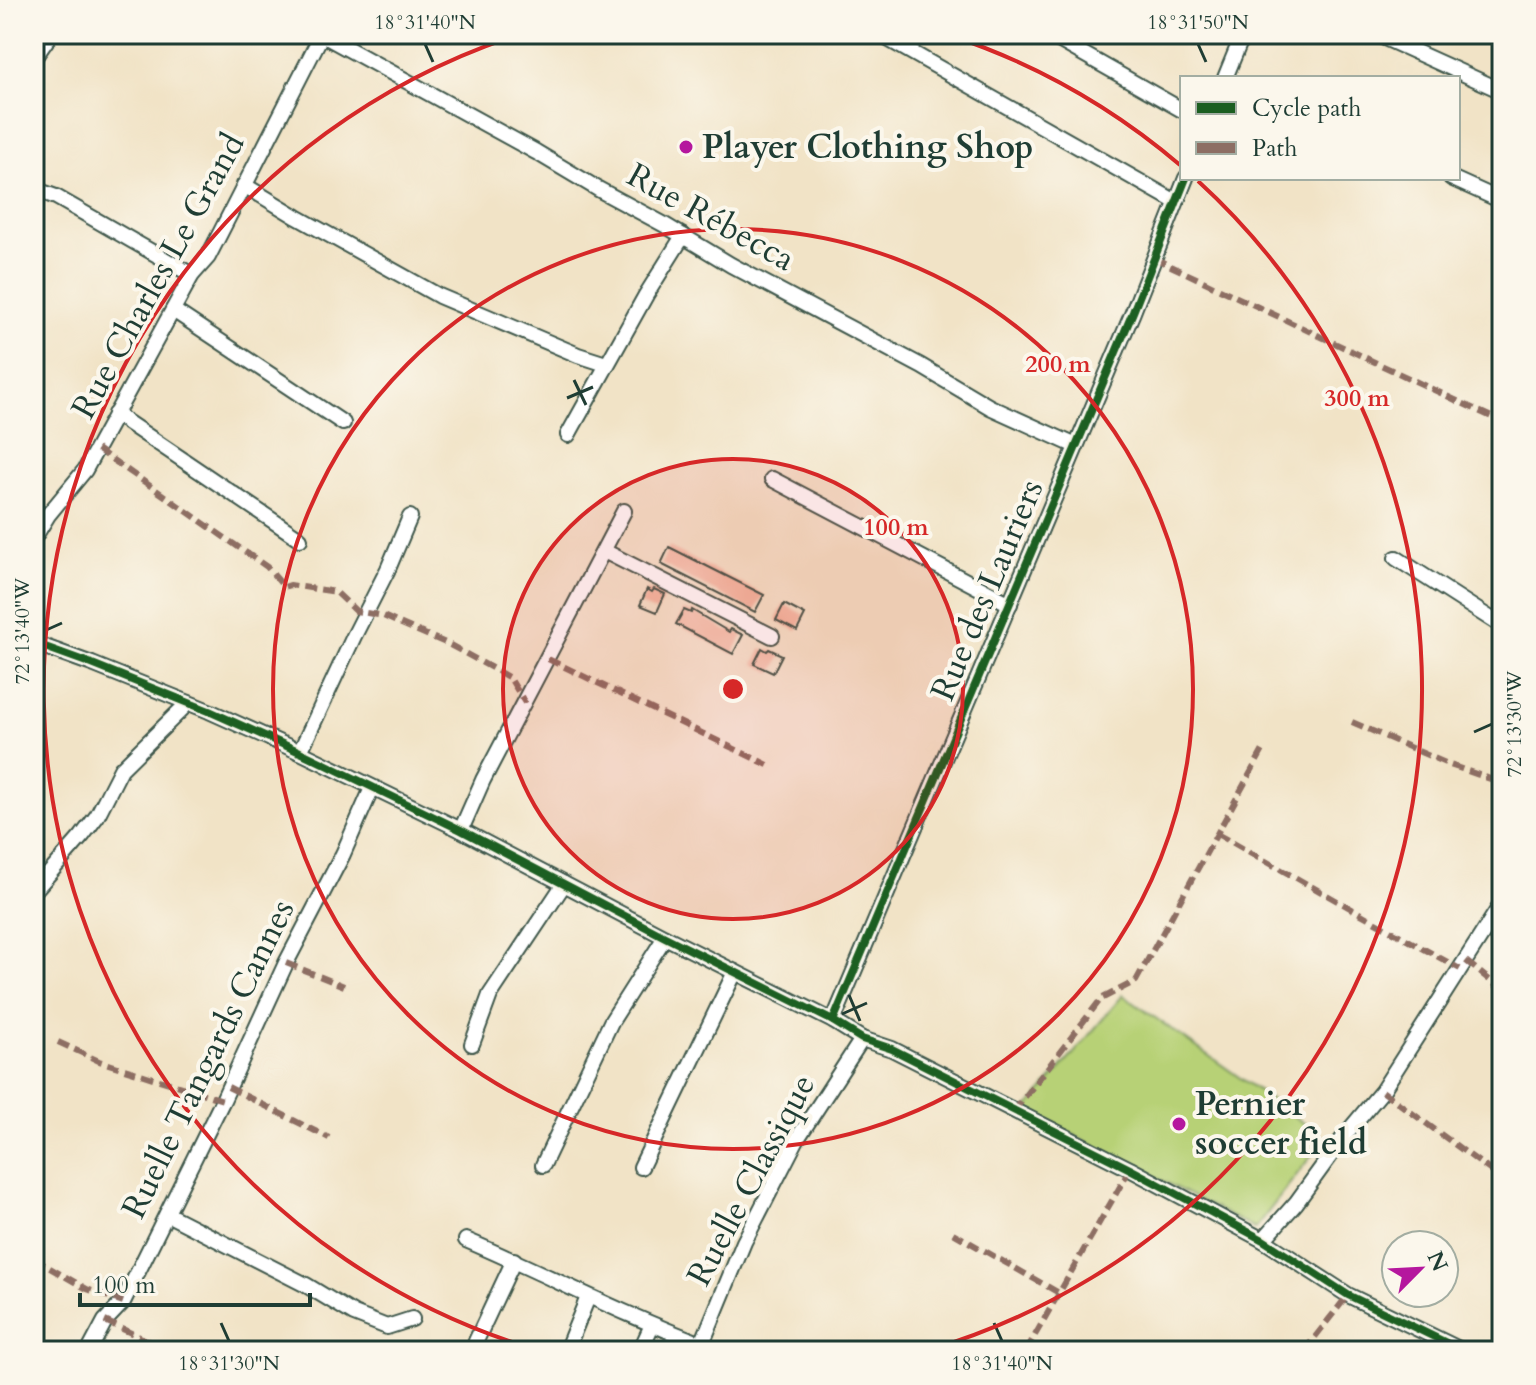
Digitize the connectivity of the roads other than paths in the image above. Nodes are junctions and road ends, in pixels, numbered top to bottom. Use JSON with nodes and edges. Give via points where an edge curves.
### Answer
{"nodes":[{"id":1,"x":321,"y":34,"type":"edge"},
{"id":2,"x":879,"y":34,"type":"edge"},
{"id":3,"x":1048,"y":34,"type":"edge"},
{"id":4,"x":1243,"y":34,"type":"edge"},
{"id":5,"x":1376,"y":34,"type":"edge"},
{"id":6,"x":48,"y":38,"type":"dead end"},
{"id":7,"x":34,"y":58,"type":"edge"},
{"id":8,"x":1227,"y":76,"type":"edge"},
{"id":9,"x":1502,"y":91,"type":"edge"},
{"id":10,"x":1180,"y":109,"type":"edge"},
{"id":11,"x":1185,"y":180,"type":"edge"},
{"id":12,"x":1455,"y":180,"type":"edge"},
{"id":13,"x":244,"y":185,"type":"junction"},
{"id":14,"x":34,"y":189,"type":"edge"},
{"id":15,"x":1502,"y":201,"type":"edge"},
{"id":16,"x":1176,"y":202,"type":"junction"},
{"id":17,"x":683,"y":236,"type":"junction"},
{"id":18,"x":192,"y":275,"type":"junction"},
{"id":19,"x":173,"y":310,"type":"junction"},
{"id":20,"x":606,"y":364,"type":"junction"},
{"id":21,"x":115,"y":414,"type":"junction"},
{"id":22,"x":343,"y":423,"type":"dead end"},
{"id":23,"x":568,"y":435,"type":"dead end"},
{"id":24,"x":1076,"y":446,"type":"junction"},
{"id":25,"x":772,"y":479,"type":"dead end"},
{"id":26,"x":624,"y":511,"type":"dead end"},
{"id":27,"x":410,"y":517,"type":"dead end"},
{"id":28,"x":34,"y":538,"type":"edge"},
{"id":29,"x":300,"y":539,"type":"dead end"},
{"id":30,"x":604,"y":551,"type":"junction"},
{"id":31,"x":1396,"y":558,"type":"dead end"},
{"id":32,"x":1010,"y":604,"type":"junction"},
{"id":33,"x":1502,"y":626,"type":"edge"},
{"id":34,"x":772,"y":636,"type":"dead end"},
{"id":35,"x":34,"y":643,"type":"edge"},
{"id":36,"x":188,"y":703,"type":"junction"},
{"id":37,"x":300,"y":752,"type":"junction"},
{"id":38,"x":372,"y":788,"type":"junction"},
{"id":39,"x":461,"y":830,"type":"junction"},
{"id":40,"x":564,"y":884,"type":"junction"},
{"id":41,"x":34,"y":891,"type":"edge"},
{"id":42,"x":1502,"y":903,"type":"edge"},
{"id":43,"x":665,"y":937,"type":"junction"},
{"id":44,"x":735,"y":972,"type":"junction"},
{"id":45,"x":833,"y":1021,"type":"junction"},
{"id":46,"x":862,"y":1039,"type":"junction"},
{"id":47,"x":472,"y":1044,"type":"dead end"},
{"id":48,"x":543,"y":1165,"type":"dead end"},
{"id":49,"x":641,"y":1167,"type":"dead end"},
{"id":50,"x":167,"y":1214,"type":"junction"},
{"id":51,"x":466,"y":1240,"type":"dead end"},
{"id":52,"x":1263,"y":1240,"type":"junction"},
{"id":53,"x":514,"y":1260,"type":"junction"},
{"id":54,"x":588,"y":1297,"type":"junction"},
{"id":55,"x":412,"y":1319,"type":"dead end"},
{"id":56,"x":652,"y":1325,"type":"junction"},
{"id":57,"x":476,"y":1341,"type":"dead end"},
{"id":58,"x":700,"y":1348,"type":"edge"},
{"id":59,"x":89,"y":1351,"type":"edge"},
{"id":60,"x":566,"y":1351,"type":"edge"},
{"id":61,"x":640,"y":1351,"type":"edge"},
{"id":62,"x":1463,"y":1351,"type":"edge"}],
"edges":[{"from":1,"to":13,"type":"street","name":"Rue Charles Le Grand"},
{"from":1,"to":17,"type":"street","name":"Rue Rébecca"},
{"from":2,"to":16,"type":"street"},
{"from":3,"to":10,"type":"street"},
{"from":4,"to":8,"type":"street"},
{"from":5,"to":9,"type":"street"},
{"from":6,"to":7,"type":"street"},
{"from":11,"to":16,"type":"street","name":"Rue des Lauriers"},
{"from":12,"to":15,"type":"street"},
{"from":13,"to":18,"type":"street","name":"Rue Charles Le Grand","via":[[208,257]]},
{"from":13,"to":20,"type":"street","via":[[439,296]]},
{"from":14,"to":18,"type":"street"},
{"from":16,"to":24,"type":"street","name":"Rue des Lauriers"},
{"from":17,"to":20,"type":"street"},
{"from":17,"to":24,"type":"street","name":"Rue Rébecca","via":[[990,407]]},
{"from":18,"to":19,"type":"street","name":"Rue Charles Le Grand"},
{"from":19,"to":21,"type":"street","name":"Rue Charles Le Grand"},
{"from":19,"to":22,"type":"street"},
{"from":20,"to":23,"type":"street"},
{"from":21,"to":28,"type":"street","name":"Rue Charles Le Grand","via":[[85,470]]},
{"from":21,"to":29,"type":"street"},
{"from":24,"to":32,"type":"street","name":"Rue des Lauriers"},
{"from":25,"to":32,"type":"street"},
{"from":26,"to":30,"type":"street"},
{"from":27,"to":37,"type":"street"},
{"from":30,"to":34,"type":"street"},
{"from":30,"to":39,"type":"street"},
{"from":31,"to":33,"type":"street"},
{"from":32,"to":45,"type":"street","name":"Rue des Lauriers"},
{"from":35,"to":36,"type":"street"},
{"from":36,"to":37,"type":"street"},
{"from":36,"to":41,"type":"street","via":[[121,769],[97,816]]},
{"from":37,"to":38,"type":"street"},
{"from":38,"to":39,"type":"street"},
{"from":38,"to":50,"type":"street","name":"Ruelle Tangards Cannes"},
{"from":39,"to":40,"type":"street"},
{"from":40,"to":43,"type":"street"},
{"from":40,"to":47,"type":"street","via":[[490,995]]},
{"from":42,"to":52,"type":"street","via":[[1382,1091]]},
{"from":43,"to":44,"type":"street"},
{"from":43,"to":48,"type":"street","via":[[611,1022]]},
{"from":44,"to":45,"type":"street"},
{"from":44,"to":49,"type":"street"},
{"from":45,"to":46,"type":"street"},
{"from":46,"to":52,"type":"street","via":[[892,1049]]},
{"from":46,"to":58,"type":"street","name":"Ruelle Classique","via":[[797,1139],[744,1242]]},
{"from":50,"to":55,"type":"street","via":[[354,1314],[387,1327]]},
{"from":50,"to":59,"type":"street","name":"Ruelle Tangards Cannes","via":[[123,1302]]},
{"from":51,"to":53,"type":"street"},
{"from":52,"to":62,"type":"street","via":[[1348,1295]]},
{"from":53,"to":54,"type":"street"},
{"from":53,"to":57,"type":"street"},
{"from":54,"to":56,"type":"street"},
{"from":54,"to":60,"type":"street"},
{"from":56,"to":58,"type":"street"},
{"from":56,"to":61,"type":"street"}]}
